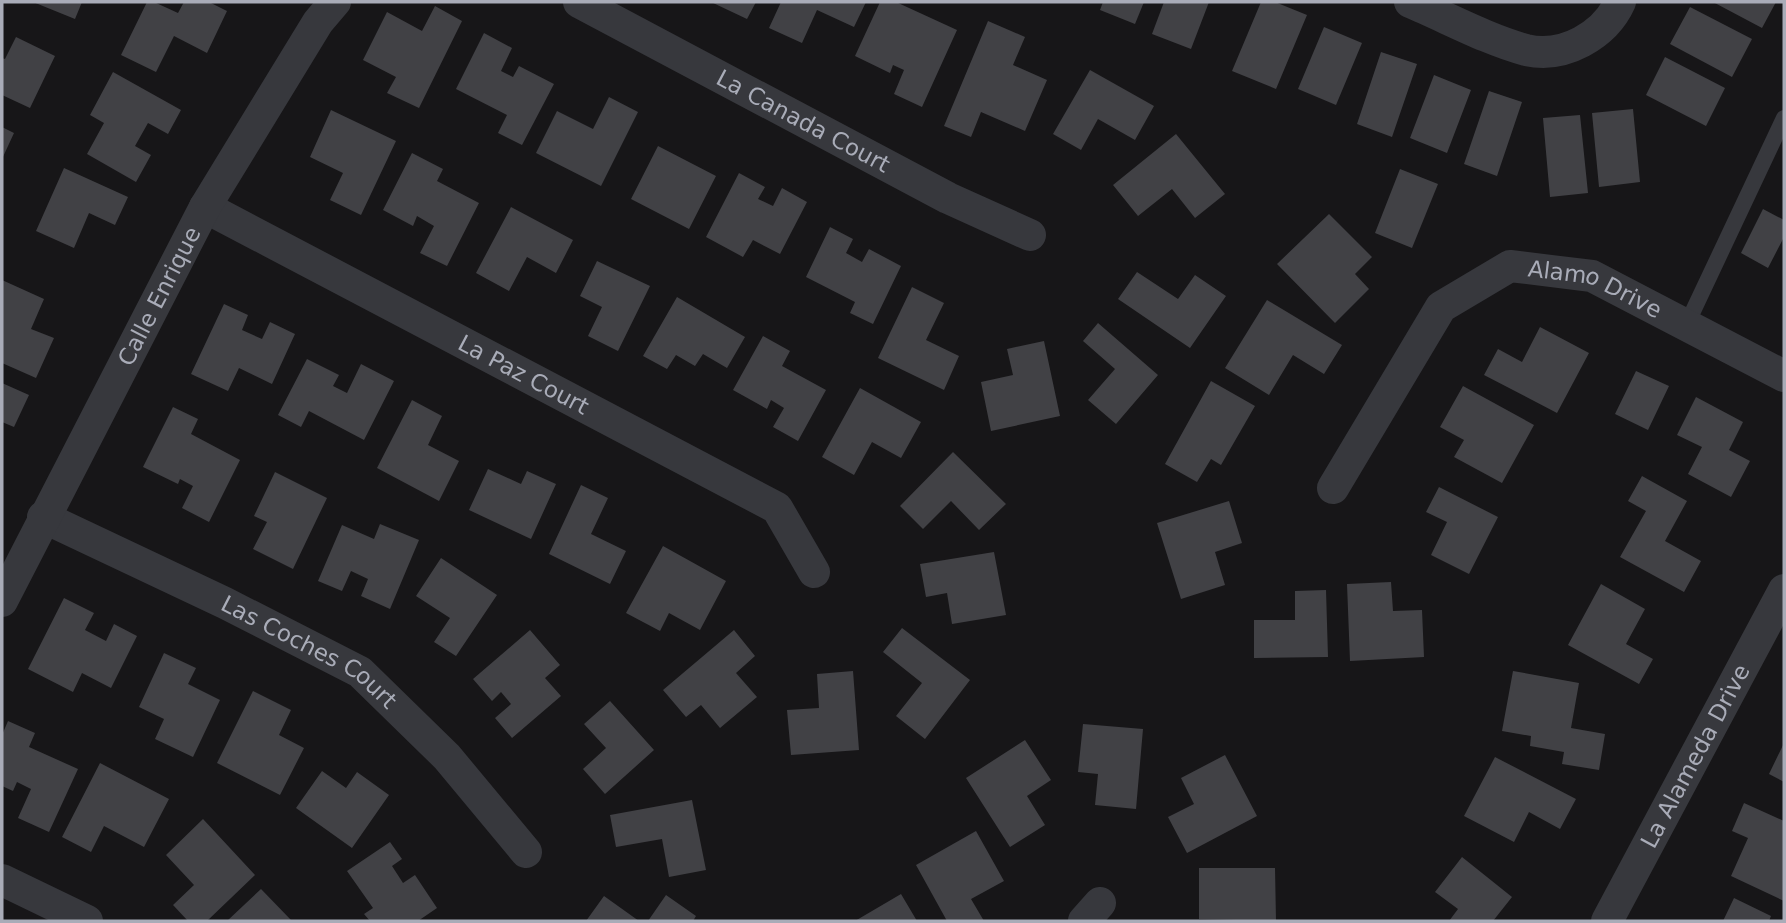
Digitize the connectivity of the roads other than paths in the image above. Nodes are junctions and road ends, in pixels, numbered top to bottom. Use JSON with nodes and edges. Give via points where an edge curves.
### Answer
{"nodes":[{"id":1,"x":335,"y":2,"type":"edge"},
{"id":2,"x":579,"y":2,"type":"edge"},
{"id":3,"x":1410,"y":2,"type":"edge"},
{"id":4,"x":1620,"y":2,"type":"edge"},
{"id":5,"x":1784,"y":118,"type":"edge"},
{"id":6,"x":205,"y":207,"type":"junction"},
{"id":7,"x":1030,"y":235,"type":"dead end"},
{"id":8,"x":1686,"y":326,"type":"junction"},
{"id":9,"x":1784,"y":376,"type":"edge"},
{"id":10,"x":1333,"y":488,"type":"dead end"},
{"id":11,"x":43,"y":517,"type":"junction"},
{"id":12,"x":814,"y":572,"type":"dead end"},
{"id":13,"x":1784,"y":590,"type":"edge"},
{"id":14,"x":2,"y":601,"type":"edge"},
{"id":15,"x":526,"y":852,"type":"dead end"},
{"id":16,"x":2,"y":880,"type":"edge"},
{"id":17,"x":87,"y":921,"type":"edge"},
{"id":18,"x":1608,"y":921,"type":"edge"}],
"edges":[{"from":1,"to":6,"type":"street","name":"Calle Enrique","via":[[317,22]]},
{"from":2,"to":7,"type":"street","name":"La Canada Court","via":[[948,198]]},
{"from":3,"to":4,"type":"street","via":[[1528,50],[1558,49],[1587,41],[1614,15]]},
{"from":5,"to":8,"type":"lane"},
{"from":6,"to":11,"type":"street","name":"Calle Enrique"},
{"from":6,"to":12,"type":"street","name":"La Paz Court","via":[[777,508]]},
{"from":8,"to":9,"type":"street","name":"Alamo Drive"},
{"from":8,"to":10,"type":"street","name":"Alamo Drive","via":[[1592,276],[1510,266],[1441,307]]},
{"from":11,"to":14,"type":"street","name":"Calle Enrique"},
{"from":11,"to":15,"type":"street","name":"Las Coches Court","via":[[360,673],[447,757]]},
{"from":13,"to":18,"type":"street","name":"La Alameda Drive"},
{"from":16,"to":17,"type":"street"}]}
